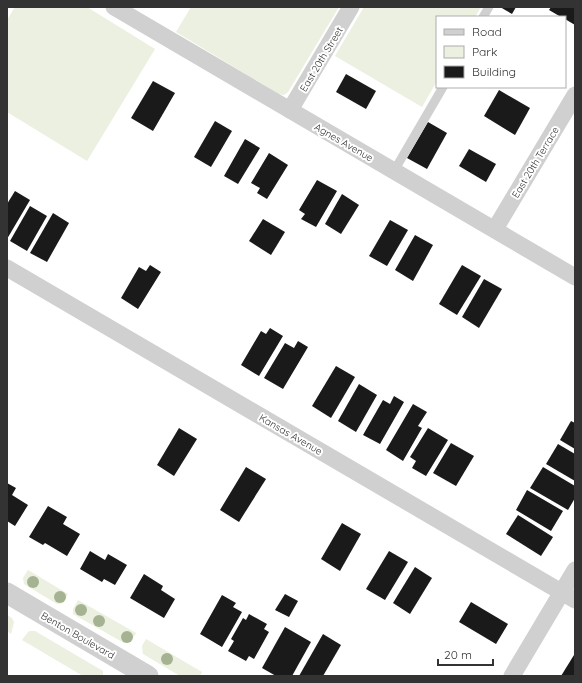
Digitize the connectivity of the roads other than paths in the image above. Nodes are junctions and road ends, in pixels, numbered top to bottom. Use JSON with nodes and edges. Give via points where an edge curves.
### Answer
{"nodes":[{"id":1,"x":114,"y":7,"type":"edge"},
{"id":2,"x":351,"y":7,"type":"edge"},
{"id":3,"x":489,"y":7,"type":"edge"},
{"id":4,"x":484,"y":16,"type":"edge"},
{"id":5,"x":442,"y":88,"type":"edge"},
{"id":6,"x":575,"y":95,"type":"edge"},
{"id":7,"x":290,"y":110,"type":"junction"},
{"id":8,"x":394,"y":171,"type":"junction"},
{"id":9,"x":495,"y":229,"type":"junction"},
{"id":10,"x":7,"y":268,"type":"edge"},
{"id":11,"x":575,"y":277,"type":"edge"},
{"id":12,"x":575,"y":570,"type":"edge"},
{"id":13,"x":7,"y":593,"type":"edge"},
{"id":14,"x":568,"y":596,"type":"edge"},
{"id":15,"x":148,"y":676,"type":"edge"},
{"id":16,"x":512,"y":676,"type":"edge"}],
"edges":[{"from":1,"to":7,"type":"street","name":"Agnes Avenue"},
{"from":2,"to":7,"type":"street","name":"East 20th Street"},
{"from":3,"to":4,"type":"lane"},
{"from":5,"to":8,"type":"lane"},
{"from":6,"to":9,"type":"street","name":"East 20th Terrace"},
{"from":7,"to":8,"type":"street","name":"Agnes Avenue"},
{"from":8,"to":9,"type":"street","name":"Agnes Avenue"},
{"from":9,"to":11,"type":"street","name":"Agnes Avenue"},
{"from":10,"to":14,"type":"street","name":"Kansas Avenue"},
{"from":12,"to":14,"type":"street"},
{"from":13,"to":15,"type":"street","name":"Benton Boulevard"},
{"from":14,"to":16,"type":"street"}]}
